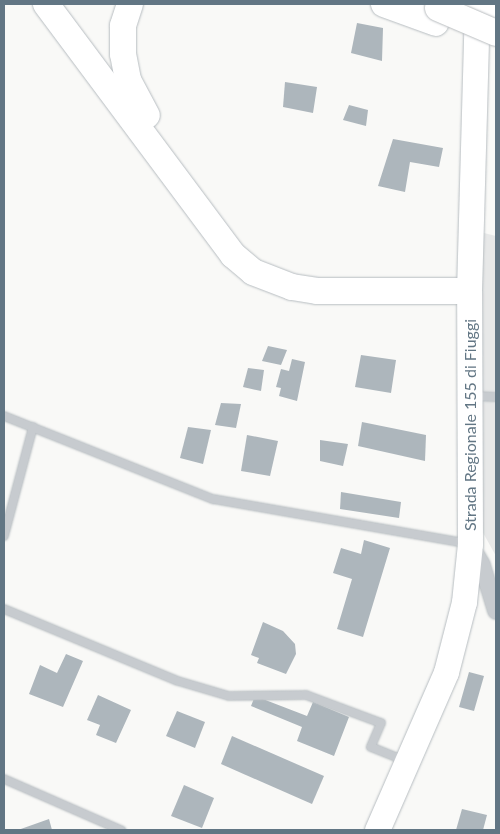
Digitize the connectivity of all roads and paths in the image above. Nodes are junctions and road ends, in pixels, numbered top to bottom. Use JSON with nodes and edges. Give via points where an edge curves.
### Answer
{"nodes":[{"id":1,"x":46,"y":4,"type":"edge"},
{"id":2,"x":63,"y":4,"type":"edge"},
{"id":3,"x":130,"y":4,"type":"edge"},
{"id":4,"x":384,"y":4,"type":"edge"},
{"id":5,"x":477,"y":4,"type":"edge"},
{"id":6,"x":489,"y":4,"type":"edge"},
{"id":7,"x":496,"y":5,"type":"edge"},
{"id":8,"x":434,"y":12,"type":"edge"},
{"id":9,"x":496,"y":33,"type":"edge"},
{"id":10,"x":113,"y":91,"type":"junction"},
{"id":11,"x":199,"y":207,"type":"junction"},
{"id":12,"x":469,"y":292,"type":"junction"},
{"id":13,"x":472,"y":396,"type":"junction"},
{"id":14,"x":496,"y":397,"type":"edge"},
{"id":15,"x":4,"y":416,"type":"edge"},
{"id":16,"x":33,"y":427,"type":"junction"},
{"id":17,"x":4,"y":536,"type":"edge"},
{"id":18,"x":470,"y":544,"type":"junction"},
{"id":19,"x":4,"y":609,"type":"edge"},
{"id":20,"x":496,"y":611,"type":"edge"},
{"id":21,"x":407,"y":761,"type":"junction"},
{"id":22,"x":4,"y":779,"type":"edge"},
{"id":23,"x":121,"y":830,"type":"edge"},
{"id":24,"x":377,"y":830,"type":"edge"}],
"edges":[{"from":1,"to":10,"type":"highway"},
{"from":2,"to":10,"type":"highway"},
{"from":3,"to":11,"type":"highway","via":[[123,26],[128,80]]},
{"from":4,"to":8,"type":"highway"},
{"from":5,"to":12,"type":"main road","name":"Strada Regionale 155 di Fiuggi"},
{"from":6,"to":7,"type":"highway"},
{"from":8,"to":9,"type":"highway","bridge":true},
{"from":10,"to":11,"type":"highway"},
{"from":11,"to":12,"type":"highway","via":[[233,255],[253,272],[292,288]]},
{"from":12,"to":13,"type":"main road","name":"Strada Regionale 155 di Fiuggi"},
{"from":13,"to":14,"type":"lane"},
{"from":13,"to":18,"type":"main road","name":"Strada Regionale 155 di Fiuggi"},
{"from":15,"to":16,"type":"lane"},
{"from":16,"to":17,"type":"lane"},
{"from":16,"to":18,"type":"lane","via":[[213,500],[339,518]]},
{"from":18,"to":20,"type":"street","via":[[482,565]]},
{"from":18,"to":21,"type":"main road","name":"Strada Regionale 155 di Fiuggi","via":[[464,602],[446,672]]},
{"from":19,"to":21,"type":"lane","via":[[178,681],[229,696],[306,695],[331,704],[381,723],[371,747]]},
{"from":21,"to":24,"type":"main road","name":"Strada Regionale 155 di Fiuggi"},
{"from":22,"to":23,"type":"lane"}]}
